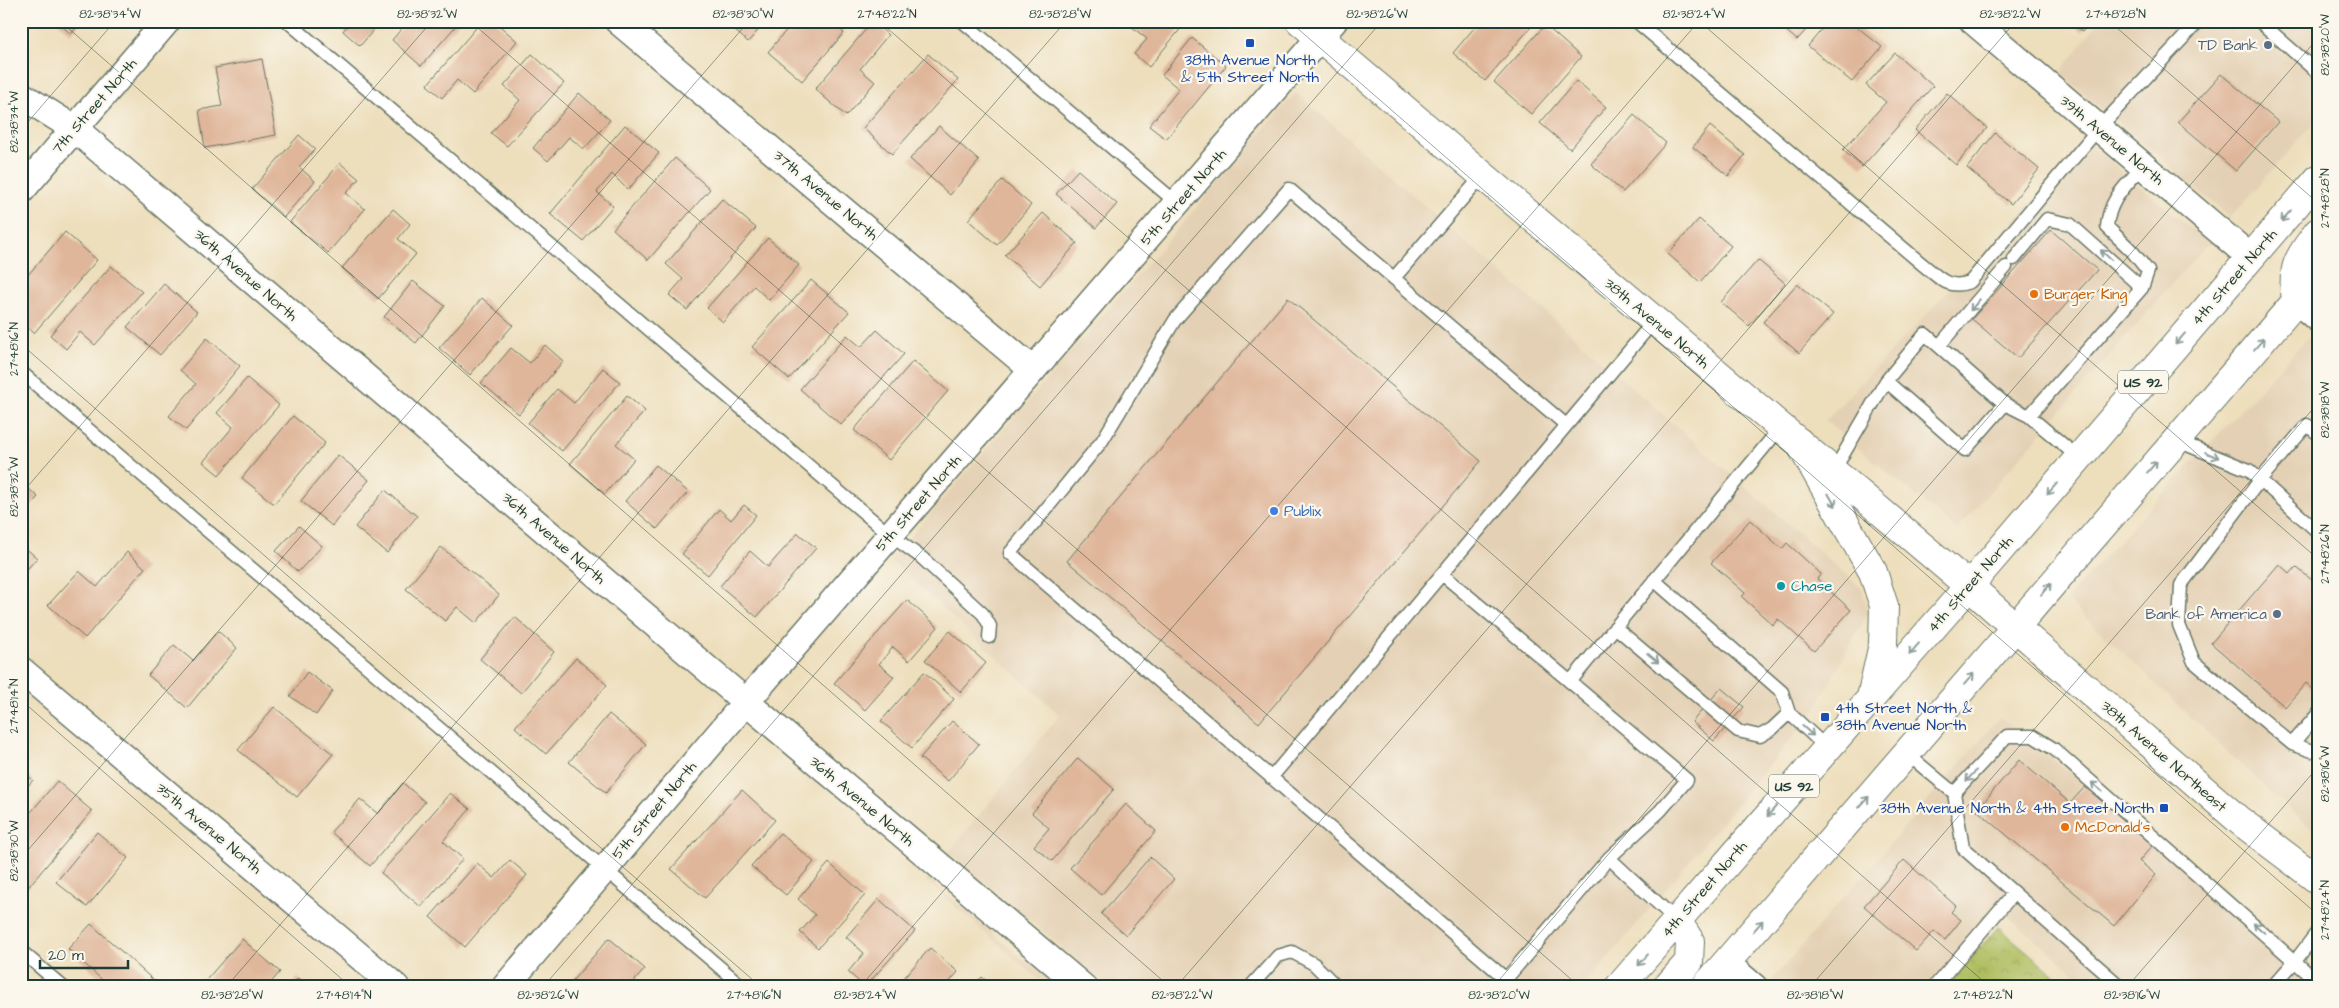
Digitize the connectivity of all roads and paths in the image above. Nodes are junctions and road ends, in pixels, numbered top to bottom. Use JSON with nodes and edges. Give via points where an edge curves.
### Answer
{"nodes":[{"id":1,"x":167,"y":21,"type":"edge"},
{"id":2,"x":287,"y":21,"type":"edge"},
{"id":3,"x":618,"y":21,"type":"edge"},
{"id":4,"x":962,"y":21,"type":"edge"},
{"id":5,"x":1636,"y":21,"type":"edge"},
{"id":6,"x":1973,"y":21,"type":"edge"},
{"id":7,"x":2199,"y":21,"type":"edge"},
{"id":8,"x":2259,"y":21,"type":"edge"},
{"id":9,"x":1318,"y":27,"type":"edge"},
{"id":10,"x":2318,"y":73,"type":"edge"},
{"id":11,"x":21,"y":95,"type":"edge"},
{"id":12,"x":75,"y":129,"type":"junction"},
{"id":13,"x":2098,"y":129,"type":"junction"},
{"id":14,"x":2143,"y":166,"type":"junction"},
{"id":15,"x":1482,"y":176,"type":"junction"},
{"id":16,"x":2318,"y":179,"type":"edge"},
{"id":17,"x":21,"y":191,"type":"edge"},
{"id":18,"x":1178,"y":203,"type":"junction"},
{"id":19,"x":2318,"y":232,"type":"edge"},
{"id":20,"x":2250,"y":257,"type":"junction"},
{"id":21,"x":2318,"y":276,"type":"edge"},
{"id":22,"x":1394,"y":278,"type":"junction"},
{"id":23,"x":2142,"y":288,"type":"junction"},
{"id":24,"x":2296,"y":300,"type":"junction"},
{"id":25,"x":2318,"y":319,"type":"edge"},
{"id":26,"x":1654,"y":321,"type":"junction"},
{"id":27,"x":1939,"y":346,"type":"junction"},
{"id":28,"x":1033,"y":370,"type":"junction"},
{"id":29,"x":21,"y":372,"type":"edge"},
{"id":30,"x":1886,"y":380,"type":"junction"},
{"id":31,"x":2005,"y":404,"type":"junction"},
{"id":32,"x":2029,"y":416,"type":"junction"},
{"id":33,"x":1566,"y":425,"type":"junction"},
{"id":34,"x":2318,"y":434,"type":"edge"},
{"id":35,"x":1790,"y":435,"type":"junction"},
{"id":36,"x":2175,"y":440,"type":"junction"},
{"id":37,"x":2079,"y":458,"type":"junction"},
{"id":38,"x":1833,"y":472,"type":"junction"},
{"id":39,"x":2260,"y":480,"type":"junction"},
{"id":40,"x":2318,"y":532,"type":"edge"},
{"id":41,"x":890,"y":535,"type":"junction"},
{"id":42,"x":1442,"y":574,"type":"junction"},
{"id":43,"x":1654,"y":580,"type":"junction"},
{"id":44,"x":1969,"y":586,"type":"junction"},
{"id":45,"x":1615,"y":626,"type":"junction"},
{"id":46,"x":2014,"y":626,"type":"junction"},
{"id":47,"x":989,"y":637,"type":"dead end"},
{"id":48,"x":21,"y":670,"type":"edge"},
{"id":49,"x":1570,"y":682,"type":"junction"},
{"id":50,"x":1871,"y":696,"type":"junction"},
{"id":51,"x":746,"y":702,"type":"junction"},
{"id":52,"x":1789,"y":713,"type":"junction"},
{"id":53,"x":2318,"y":714,"type":"edge"},
{"id":54,"x":2292,"y":744,"type":"junction"},
{"id":55,"x":1827,"y":748,"type":"junction"},
{"id":56,"x":1906,"y":753,"type":"junction"},
{"id":57,"x":2318,"y":753,"type":"edge"},
{"id":58,"x":1271,"y":778,"type":"junction"},
{"id":59,"x":1954,"y":794,"type":"junction"},
{"id":60,"x":1609,"y":858,"type":"junction"},
{"id":61,"x":604,"y":870,"type":"junction"},
{"id":62,"x":2318,"y":880,"type":"edge"},
{"id":63,"x":2014,"y":893,"type":"junction"},
{"id":64,"x":1676,"y":921,"type":"junction"},
{"id":65,"x":2318,"y":931,"type":"edge"},
{"id":66,"x":21,"y":951,"type":"edge"},
{"id":67,"x":2296,"y":960,"type":"junction"},
{"id":68,"x":1726,"y":963,"type":"junction"},
{"id":69,"x":2318,"y":982,"type":"edge"},
{"id":70,"x":63,"y":987,"type":"edge"},
{"id":71,"x":396,"y":987,"type":"edge"},
{"id":72,"x":505,"y":987,"type":"edge"},
{"id":73,"x":743,"y":987,"type":"edge"},
{"id":74,"x":1083,"y":987,"type":"edge"},
{"id":75,"x":1250,"y":987,"type":"edge"},
{"id":76,"x":1337,"y":987,"type":"edge"},
{"id":77,"x":1620,"y":987,"type":"edge"},
{"id":78,"x":1667,"y":987,"type":"edge"},
{"id":79,"x":1705,"y":987,"type":"edge"},
{"id":80,"x":1754,"y":987,"type":"edge"},
{"id":81,"x":1934,"y":987,"type":"edge"},
{"id":82,"x":2121,"y":987,"type":"edge"},
{"id":83,"x":2272,"y":987,"type":"edge"}],
"edges":[{"from":1,"to":12,"type":"street","name":"7th Street North"},
{"from":2,"to":41,"type":"lane"},
{"from":3,"to":28,"type":"street","name":"37th Avenue North"},
{"from":4,"to":18,"type":"lane"},
{"from":5,"to":13,"type":"lane","via":[[1922,264],[1956,286],[1970,282]]},
{"from":6,"to":13,"type":"street","name":"39th Avenue North"},
{"from":7,"to":13,"type":"lane"},
{"from":8,"to":10,"type":"lane"},
{"from":9,"to":15,"type":"main road","name":"38th Avenue North"},
{"from":9,"to":18,"type":"street","name":"5th Street North"},
{"from":11,"to":12,"type":"street","name":"36th Avenue North"},
{"from":12,"to":17,"type":"street","name":"7th Street North"},
{"from":12,"to":51,"type":"street","name":"36th Avenue North"},
{"from":13,"to":14,"type":"street","name":"39th Avenue North"},
{"from":14,"to":20,"type":"street","name":"39th Avenue North"},
{"from":14,"to":23,"type":"lane","via":[[2112,202],[2107,227],[2148,271]]},
{"from":15,"to":22,"type":"lane"},
{"from":15,"to":26,"type":"main road","name":"38th Avenue North"},
{"from":16,"to":20,"type":"main road","name":"4th Street North","number":"US 92","one_way":true},
{"from":18,"to":28,"type":"street","name":"5th Street North"},
{"from":19,"to":24,"type":"main road","via":[[2296,264],[2293,282]]},
{"from":20,"to":37,"type":"main road","name":"4th Street North","number":"US 92","one_way":true},
{"from":21,"to":24,"type":"main road"},
{"from":22,"to":33,"type":"lane"},
{"from":22,"to":58,"type":"lane","via":[[1288,188],[1175,320],[1102,442],[1010,553]]},
{"from":23,"to":27,"type":"lane","one_way":true,"via":[[2070,224],[2047,219]]},
{"from":23,"to":32,"type":"lane"},
{"from":24,"to":25,"type":"street"},
{"from":36,"to":24,"type":"main road","one_way":true},
{"from":26,"to":33,"type":"lane"},
{"from":26,"to":35,"type":"main road","name":"38th Avenue North"},
{"from":27,"to":30,"type":"lane","via":[[1925,334]]},
{"from":27,"to":31,"type":"lane"},
{"from":28,"to":41,"type":"street","name":"5th Street North"},
{"from":29,"to":61,"type":"lane"},
{"from":30,"to":31,"type":"lane","via":[[1965,450]]},
{"from":30,"to":38,"type":"lane"},
{"from":31,"to":32,"type":"lane"},
{"from":32,"to":37,"type":"lane"},
{"from":33,"to":42,"type":"lane"},
{"from":34,"to":39,"type":"lane","via":[[2307,425]]},
{"from":35,"to":38,"type":"main road","name":"38th Avenue North"},
{"from":35,"to":43,"type":"lane"},
{"from":35,"to":50,"type":"main road","one_way":true,"via":[[1873,572],[1884,606],[1883,644]]},
{"from":36,"to":39,"type":"lane","one_way":true,"via":[[2249,470]]},
{"from":46,"to":36,"type":"main road","one_way":true},
{"from":37,"to":44,"type":"main road","name":"4th Street North","number":"US 92","one_way":true},
{"from":38,"to":44,"type":"main road","name":"38th Avenue North"},
{"from":39,"to":40,"type":"lane"},
{"from":39,"to":54,"type":"lane","via":[[2181,585],[2179,625],[2194,662]]},
{"from":41,"to":47,"type":"lane","via":[[922,558],[983,614],[990,626]]},
{"from":41,"to":51,"type":"street","name":"5th Street North"},
{"from":42,"to":49,"type":"lane"},
{"from":42,"to":58,"type":"lane"},
{"from":43,"to":45,"type":"lane"},
{"from":43,"to":52,"type":"lane","via":[[1782,692]]},
{"from":44,"to":46,"type":"main road","name":"38th Avenue North"},
{"from":44,"to":50,"type":"main road","name":"4th Street North","number":"US 92","one_way":true},
{"from":45,"to":49,"type":"lane"},
{"from":45,"to":52,"type":"lane","one_way":true,"via":[[1738,731],[1760,736],[1772,730]]},
{"from":56,"to":46,"type":"main road","one_way":true},
{"from":46,"to":62,"type":"main road","name":"38th Avenue Northeast","via":[[2240,821]]},
{"from":48,"to":71,"type":"street","name":"35th Avenue North"},
{"from":49,"to":60,"type":"lane","via":[[1687,780],[1660,811]]},
{"from":50,"to":55,"type":"main road","name":"4th Street North","number":"US 92"},
{"from":51,"to":61,"type":"street","name":"5th Street North"},
{"from":51,"to":74,"type":"street","name":"36th Avenue North"},
{"from":52,"to":55,"type":"lane","one_way":true},
{"from":53,"to":54,"type":"lane"},
{"from":54,"to":57,"type":"lane"},
{"from":55,"to":64,"type":"main road","name":"4th Street North","number":"US 92","one_way":true},
{"from":56,"to":59,"type":"lane"},
{"from":68,"to":56,"type":"main road","one_way":true},
{"from":58,"to":60,"type":"lane","via":[[1506,979]]},
{"from":59,"to":63,"type":"lane","via":[[1963,848]]},
{"from":67,"to":59,"type":"lane","one_way":true,"via":[[2054,748],[2033,736],[2007,736]]},
{"from":60,"to":64,"type":"lane"},
{"from":61,"to":72,"type":"street","name":"5th Street North"},
{"from":61,"to":73,"type":"lane"},
{"from":63,"to":81,"type":"lane"},
{"from":63,"to":82,"type":"lane"},
{"from":64,"to":77,"type":"main road","name":"4th Street North","number":"US 92","one_way":true},
{"from":64,"to":78,"type":"main road","via":[[1690,941],[1688,962]]},
{"from":65,"to":67,"type":"lane"},
{"from":66,"to":70,"type":"lane"},
{"from":67,"to":69,"type":"lane"},
{"from":67,"to":83,"type":"lane"},
{"from":68,"to":79,"type":"main road"},
{"from":68,"to":80,"type":"street"},
{"from":75,"to":76,"type":"lane","via":[[1278,956],[1292,952],[1314,964]]}]}
